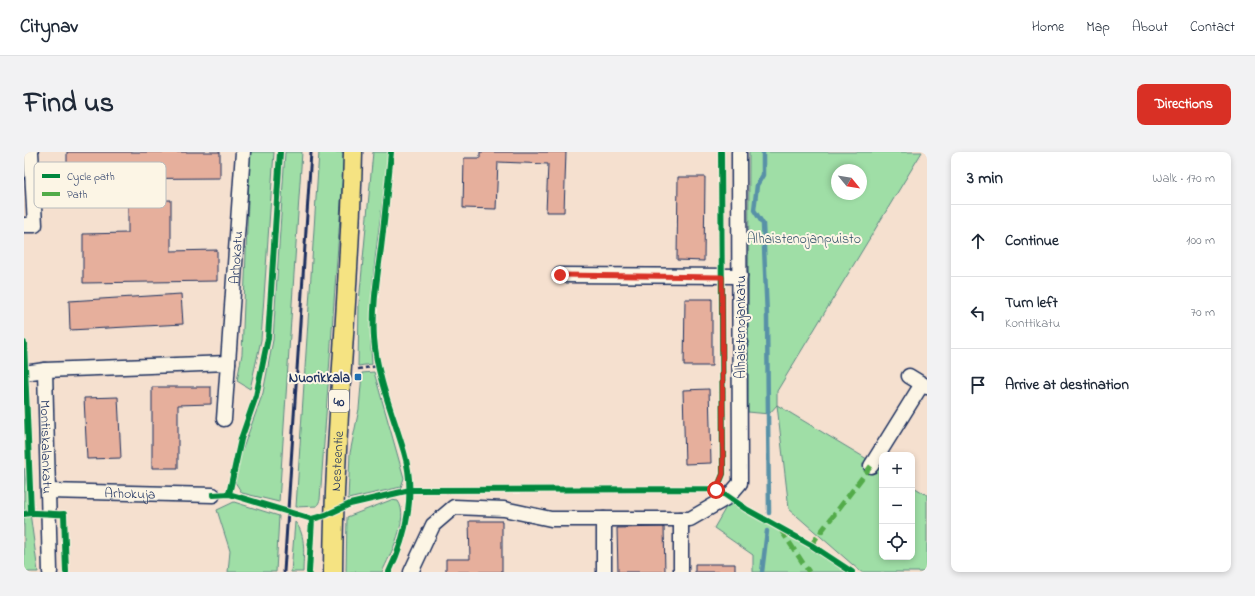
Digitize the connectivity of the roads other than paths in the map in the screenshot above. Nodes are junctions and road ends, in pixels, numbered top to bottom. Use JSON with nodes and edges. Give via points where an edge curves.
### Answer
{"nodes":[{"id":1,"x":31,"y":152,"type":"edge"},
{"id":2,"x":243,"y":152,"type":"edge"},
{"id":3,"x":353,"y":152,"type":"edge"},
{"id":4,"x":365,"y":152,"type":"edge"},
{"id":5,"x":739,"y":152,"type":"edge"},
{"id":6,"x":30,"y":225,"type":"edge"},
{"id":7,"x":351,"y":230,"type":"junction"},
{"id":8,"x":560,"y":275,"type":"dead end"},
{"id":9,"x":740,"y":276,"type":"junction"},
{"id":10,"x":228,"y":363,"type":"junction"},
{"id":11,"x":45,"y":370,"type":"junction"},
{"id":12,"x":24,"y":373,"type":"edge"},
{"id":13,"x":909,"y":376,"type":"dead end"},
{"id":14,"x":924,"y":385,"type":"edge"},
{"id":15,"x":224,"y":419,"type":"dead end"},
{"id":16,"x":871,"y":466,"type":"dead end"},
{"id":17,"x":48,"y":491,"type":"junction"},
{"id":18,"x":213,"y":495,"type":"dead end"},
{"id":19,"x":604,"y":519,"type":"junction"},
{"id":20,"x":682,"y":519,"type":"junction"},
{"id":21,"x":50,"y":572,"type":"edge"},
{"id":22,"x":333,"y":572,"type":"edge"},
{"id":23,"x":411,"y":572,"type":"edge"},
{"id":24,"x":604,"y":572,"type":"edge"},
{"id":25,"x":681,"y":572,"type":"edge"}],
"edges":[{"from":1,"to":6,"type":"street"},
{"from":2,"to":10,"type":"street","name":"Arhokatu"},
{"from":3,"to":7,"type":"main road","name":"Nesteentie","number":"40"},
{"from":4,"to":7,"type":"main road","name":"Nesteentie","number":"40"},
{"from":5,"to":9,"type":"street","name":"Alhaistenojankatu"},
{"from":7,"to":22,"type":"main road","name":"Nesteentie","number":"40","via":[[337,443]]},
{"from":8,"to":9,"type":"street"},
{"from":9,"to":20,"type":"street","name":"Alhaistenojankatu","via":[[740,483],[728,498],[690,519]]},
{"from":10,"to":11,"type":"street"},
{"from":10,"to":15,"type":"street","name":"Arhokatu"},
{"from":11,"to":12,"type":"street"},
{"from":11,"to":17,"type":"street","name":"Montiskalankatu"},
{"from":13,"to":14,"type":"street"},
{"from":14,"to":16,"type":"street"},
{"from":17,"to":18,"type":"street","name":"Arhokuja"},
{"from":17,"to":21,"type":"street","name":"Montiskalankatu"},
{"from":19,"to":20,"type":"street"},
{"from":19,"to":23,"type":"street","via":[[551,519],[504,509],[454,507],[433,525]]},
{"from":19,"to":24,"type":"street"},
{"from":20,"to":25,"type":"street"}]}
